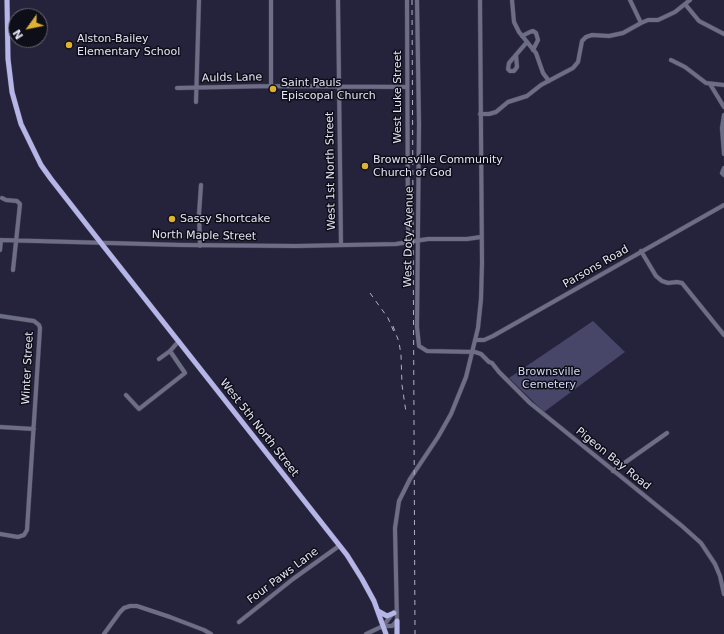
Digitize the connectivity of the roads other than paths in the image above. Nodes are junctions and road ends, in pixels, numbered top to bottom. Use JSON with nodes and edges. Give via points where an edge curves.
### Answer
{"nodes":[{"id":1,"x":7,"y":0,"type":"edge"},
{"id":2,"x":199,"y":0,"type":"edge"},
{"id":3,"x":271,"y":0,"type":"edge"},
{"id":4,"x":338,"y":0,"type":"edge"},
{"id":5,"x":407,"y":0,"type":"edge"},
{"id":6,"x":417,"y":0,"type":"edge"},
{"id":7,"x":480,"y":0,"type":"edge"},
{"id":8,"x":512,"y":0,"type":"edge"},
{"id":9,"x":630,"y":0,"type":"edge"},
{"id":10,"x":690,"y":0,"type":"edge"},
{"id":11,"x":685,"y":4,"type":"junction"},
{"id":12,"x":641,"y":23,"type":"junction"},
{"id":13,"x":724,"y":34,"type":"edge"},
{"id":14,"x":522,"y":36,"type":"junction"},
{"id":15,"x":527,"y":42,"type":"junction"},
{"id":16,"x":533,"y":50,"type":"junction"},
{"id":17,"x":516,"y":55,"type":"dead end"},
{"id":18,"x":671,"y":60,"type":"dead end"},
{"id":19,"x":549,"y":81,"type":"junction"},
{"id":20,"x":710,"y":84,"type":"junction"},
{"id":21,"x":724,"y":85,"type":"edge"},
{"id":22,"x":271,"y":86,"type":"junction"},
{"id":23,"x":339,"y":86,"type":"junction"},
{"id":24,"x":197,"y":87,"type":"junction"},
{"id":25,"x":407,"y":87,"type":"junction"},
{"id":26,"x":177,"y":88,"type":"dead end"},
{"id":27,"x":196,"y":102,"type":"dead end"},
{"id":28,"x":724,"y":107,"type":"edge"},
{"id":29,"x":480,"y":114,"type":"junction"},
{"id":30,"x":724,"y":115,"type":"edge"},
{"id":31,"x":723,"y":134,"type":"edge"},
{"id":32,"x":724,"y":154,"type":"edge"},
{"id":33,"x":724,"y":168,"type":"edge"},
{"id":34,"x":724,"y":175,"type":"edge"},
{"id":35,"x":201,"y":186,"type":"dead end"},
{"id":36,"x":2,"y":198,"type":"dead end"},
{"id":37,"x":724,"y":205,"type":"edge"},
{"id":38,"x":481,"y":237,"type":"junction"},
{"id":39,"x":0,"y":240,"type":"edge"},
{"id":40,"x":17,"y":240,"type":"junction"},
{"id":41,"x":417,"y":240,"type":"junction"},
{"id":42,"x":408,"y":242,"type":"junction"},
{"id":43,"x":101,"y":243,"type":"junction"},
{"id":44,"x":341,"y":245,"type":"junction"},
{"id":45,"x":200,"y":246,"type":"junction"},
{"id":46,"x":0,"y":250,"type":"edge"},
{"id":47,"x":641,"y":251,"type":"junction"},
{"id":48,"x":13,"y":270,"type":"dead end"},
{"id":49,"x":0,"y":316,"type":"edge"},
{"id":50,"x":724,"y":335,"type":"edge"},
{"id":51,"x":476,"y":340,"type":"junction"},
{"id":52,"x":179,"y":341,"type":"junction"},
{"id":53,"x":170,"y":351,"type":"junction"},
{"id":54,"x":473,"y":352,"type":"junction"},
{"id":55,"x":159,"y":359,"type":"dead end"},
{"id":56,"x":126,"y":395,"type":"dead end"},
{"id":57,"x":0,"y":427,"type":"edge"},
{"id":58,"x":34,"y":429,"type":"junction"},
{"id":59,"x":667,"y":433,"type":"dead end"},
{"id":60,"x":613,"y":470,"type":"junction"},
{"id":61,"x":0,"y":534,"type":"edge"},
{"id":62,"x":339,"y":546,"type":"junction"},
{"id":63,"x":723,"y":580,"type":"edge"},
{"id":64,"x":724,"y":594,"type":"edge"},
{"id":65,"x":396,"y":602,"type":"junction"},
{"id":66,"x":378,"y":611,"type":"junction"},
{"id":67,"x":394,"y":613,"type":"junction"},
{"id":68,"x":397,"y":620,"type":"junction"},
{"id":69,"x":239,"y":622,"type":"dead end"},
{"id":70,"x":383,"y":626,"type":"junction"},
{"id":71,"x":104,"y":634,"type":"edge"},
{"id":72,"x":210,"y":634,"type":"edge"},
{"id":73,"x":366,"y":634,"type":"edge"},
{"id":74,"x":386,"y":634,"type":"edge"},
{"id":75,"x":397,"y":634,"type":"edge"}],
"edges":[{"from":1,"to":43,"type":"main road","name":"West 5th North Street","via":[[9,76],[21,124],[41,165]]},
{"from":2,"to":24,"type":"street"},
{"from":3,"to":22,"type":"street"},
{"from":4,"to":23,"type":"street","name":"West 1st North Street"},
{"from":5,"to":25,"type":"street","name":"West Luke Street"},
{"from":6,"to":41,"type":"street","name":"West Doty Avenue"},
{"from":7,"to":29,"type":"street"},
{"from":8,"to":14,"type":"street","via":[[514,22]]},
{"from":9,"to":12,"type":"street"},
{"from":10,"to":11,"type":"street"},
{"from":11,"to":12,"type":"street","via":[[658,20]]},
{"from":11,"to":13,"type":"street","via":[[699,21]]},
{"from":12,"to":19,"type":"street","via":[[623,33],[586,37],[582,41],[578,62],[573,68]]},
{"from":14,"to":15,"type":"street"},
{"from":14,"to":16,"type":"street","via":[[533,31],[536,33],[538,40]]},
{"from":15,"to":16,"type":"street"},
{"from":15,"to":17,"type":"street"},
{"from":16,"to":19,"type":"street"},
{"from":18,"to":20,"type":"street"},
{"from":19,"to":29,"type":"street","via":[[527,96],[508,102],[496,112]]},
{"from":20,"to":21,"type":"street"},
{"from":20,"to":28,"type":"street"},
{"from":22,"to":23,"type":"street","name":"Aulds Lane"},
{"from":22,"to":24,"type":"street","name":"Aulds Lane"},
{"from":23,"to":25,"type":"street","name":"Aulds Lane"},
{"from":23,"to":44,"type":"street","name":"West 1st North Street"},
{"from":24,"to":26,"type":"street","name":"Aulds Lane"},
{"from":24,"to":27,"type":"street"},
{"from":25,"to":42,"type":"street","name":"West Luke Street"},
{"from":29,"to":38,"type":"street"},
{"from":30,"to":31,"type":"street"},
{"from":31,"to":32,"type":"street"},
{"from":33,"to":34,"type":"street"},
{"from":35,"to":45,"type":"street"},
{"from":36,"to":40,"type":"street","via":[[20,204]]},
{"from":37,"to":47,"type":"street","name":"Parsons Road"},
{"from":38,"to":41,"type":"street","name":"North Maple Street"},
{"from":38,"to":51,"type":"street","via":[[481,299]]},
{"from":39,"to":40,"type":"street","name":"North Maple Street"},
{"from":39,"to":46,"type":"street"},
{"from":40,"to":43,"type":"street","name":"North Maple Street"},
{"from":40,"to":48,"type":"street"},
{"from":41,"to":42,"type":"street","name":"North Maple Street"},
{"from":41,"to":54,"type":"street","name":"West Doty Avenue","via":[[419,346],[427,351]]},
{"from":42,"to":44,"type":"street","name":"North Maple Street"},
{"from":43,"to":45,"type":"street","name":"North Maple Street"},
{"from":43,"to":52,"type":"main road","name":"West 5th North Street"},
{"from":44,"to":45,"type":"street","name":"North Maple Street"},
{"from":47,"to":50,"type":"street","via":[[656,276],[668,283],[682,283]]},
{"from":47,"to":51,"type":"street","name":"Parsons Road","via":[[494,336]]},
{"from":49,"to":58,"type":"street","name":"Winter Street","via":[[34,321],[40,328]]},
{"from":51,"to":54,"type":"street"},
{"from":52,"to":53,"type":"street"},
{"from":52,"to":62,"type":"main road","name":"West 5th North Street"},
{"from":53,"to":55,"type":"street"},
{"from":53,"to":56,"type":"street","via":[[185,374],[139,409]]},
{"from":54,"to":60,"type":"street","name":"Pigeon Bay Road","via":[[492,362],[530,403]]},
{"from":54,"to":65,"type":"street","via":[[451,414],[399,500],[395,528]]},
{"from":57,"to":58,"type":"street"},
{"from":58,"to":61,"type":"street","name":"Winter Street","via":[[27,530],[24,535],[18,537]]},
{"from":59,"to":60,"type":"street"},
{"from":60,"to":63,"type":"street","name":"Pigeon Bay Road","via":[[701,544],[712,558]]},
{"from":62,"to":66,"type":"main road","name":"West 5th North Street","via":[[362,579]]},
{"from":62,"to":69,"type":"street","name":"Four Paws Lane"},
{"from":63,"to":64,"type":"street","name":"Pigeon Bay Road"},
{"from":65,"to":67,"type":"street"},
{"from":65,"to":68,"type":"street"},
{"from":66,"to":67,"type":"main road","via":[[387,616]]},
{"from":66,"to":70,"type":"main road","name":"West 5th North Street"},
{"from":67,"to":70,"type":"street"},
{"from":68,"to":70,"type":"street","via":[[392,626]]},
{"from":68,"to":75,"type":"main road"},
{"from":70,"to":73,"type":"street"},
{"from":70,"to":74,"type":"main road","name":"West 5th North Street"},
{"from":71,"to":72,"type":"street","via":[[129,604]]}]}
